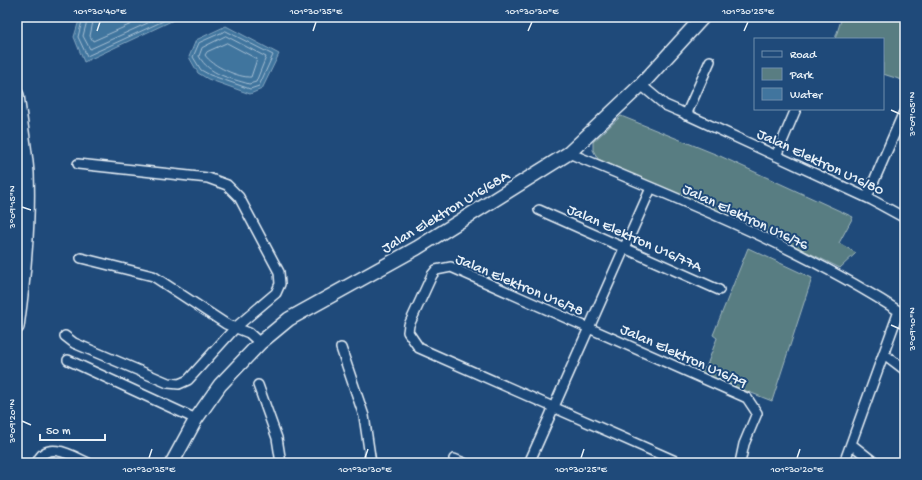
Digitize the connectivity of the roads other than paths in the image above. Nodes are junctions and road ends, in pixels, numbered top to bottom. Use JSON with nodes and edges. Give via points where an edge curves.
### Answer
{"nodes":[{"id":1,"x":703,"y":17,"type":"edge"},
{"id":2,"x":710,"y":61,"type":"dead end"},
{"id":3,"x":642,"y":85,"type":"junction"},
{"id":4,"x":17,"y":95,"type":"edge"},
{"id":5,"x":796,"y":110,"type":"edge"},
{"id":6,"x":903,"y":114,"type":"dead end"},
{"id":7,"x":686,"y":115,"type":"junction"},
{"id":8,"x":569,"y":153,"type":"junction"},
{"id":9,"x":776,"y":156,"type":"junction"},
{"id":10,"x":78,"y":164,"type":"dead end"},
{"id":11,"x":651,"y":188,"type":"junction"},
{"id":12,"x":867,"y":197,"type":"junction"},
{"id":13,"x":539,"y":210,"type":"dead end"},
{"id":14,"x":905,"y":218,"type":"edge"},
{"id":15,"x":624,"y":248,"type":"junction"},
{"id":16,"x":81,"y":258,"type":"dead end"},
{"id":17,"x":719,"y":290,"type":"dead end"},
{"id":18,"x":902,"y":313,"type":"edge"},
{"id":19,"x":236,"y":327,"type":"junction"},
{"id":20,"x":17,"y":328,"type":"edge"},
{"id":21,"x":589,"y":328,"type":"junction"},
{"id":22,"x":66,"y":336,"type":"dead end"},
{"id":23,"x":260,"y":343,"type":"junction"},
{"id":24,"x":341,"y":348,"type":"dead end"},
{"id":25,"x":884,"y":354,"type":"junction"},
{"id":26,"x":68,"y":360,"type":"dead end"},
{"id":27,"x":905,"y":370,"type":"edge"},
{"id":28,"x":258,"y":385,"type":"dead end"},
{"id":29,"x":554,"y":407,"type":"junction"},
{"id":30,"x":196,"y":419,"type":"junction"},
{"id":31,"x":851,"y":444,"type":"junction"},
{"id":32,"x":454,"y":459,"type":"dead end"},
{"id":33,"x":36,"y":463,"type":"edge"},
{"id":34,"x":88,"y":463,"type":"edge"},
{"id":35,"x":172,"y":463,"type":"edge"},
{"id":36,"x":281,"y":463,"type":"edge"},
{"id":37,"x":371,"y":463,"type":"edge"},
{"id":38,"x":464,"y":463,"type":"edge"},
{"id":39,"x":529,"y":463,"type":"edge"},
{"id":40,"x":680,"y":463,"type":"edge"},
{"id":41,"x":740,"y":463,"type":"edge"},
{"id":42,"x":844,"y":463,"type":"edge"},
{"id":43,"x":875,"y":463,"type":"edge"}],
"edges":[{"from":1,"to":3,"type":"street","name":"Jalan Elektron U16/68A"},
{"from":2,"to":7,"type":"street"},
{"from":3,"to":7,"type":"street","name":"Jalan Elektron U16/80","via":[[666,105]]},
{"from":3,"to":8,"type":"street","name":"Jalan Elektron U16/68A"},
{"from":4,"to":20,"type":"street","via":[[26,172],[28,227],[26,267]]},
{"from":5,"to":9,"type":"street"},
{"from":6,"to":12,"type":"street"},
{"from":7,"to":9,"type":"street","name":"Jalan Elektron U16/80"},
{"from":8,"to":11,"type":"street","name":"Jalan Elektron U16/76"},
{"from":8,"to":23,"type":"street","name":"Jalan Elektron U16/68A","via":[[418,248],[289,319]]},
{"from":9,"to":12,"type":"street","name":"Jalan Elektron U16/80"},
{"from":10,"to":19,"type":"street","via":[[208,178],[227,185],[239,197],[281,278],[279,288],[273,297]]},
{"from":11,"to":15,"type":"street"},
{"from":11,"to":18,"type":"street","name":"Jalan Elektron U16/76","via":[[836,273]]},
{"from":12,"to":14,"type":"street","name":"Jalan Elektron U16/80"},
{"from":13,"to":15,"type":"street","name":"Jalan Elektron U16/77A"},
{"from":15,"to":17,"type":"street","name":"Jalan Elektron U16/77A"},
{"from":15,"to":21,"type":"street"},
{"from":16,"to":19,"type":"street","via":[[153,276],[226,324]]},
{"from":18,"to":25,"type":"street"},
{"from":19,"to":22,"type":"street","via":[[188,380],[179,384],[168,383],[74,343]]},
{"from":19,"to":23,"type":"street","via":[[249,333]]},
{"from":21,"to":29,"type":"street"},
{"from":21,"to":29,"type":"street","name":"Jalan Elektron U16/78","via":[[451,267],[436,270],[420,298],[408,332],[419,348]]},
{"from":21,"to":41,"type":"street","name":"Jalan Elektron U16/79","via":[[747,398],[757,413],[744,444]]},
{"from":23,"to":30,"type":"street","name":"Jalan Elektron U16/68A","via":[[220,384]]},
{"from":24,"to":37,"type":"street","via":[[364,416]]},
{"from":25,"to":27,"type":"street"},
{"from":25,"to":31,"type":"street"},
{"from":26,"to":30,"type":"street"},
{"from":28,"to":36,"type":"street","via":[[277,438]]},
{"from":29,"to":39,"type":"street"},
{"from":29,"to":40,"type":"street"},
{"from":30,"to":35,"type":"street","name":"Jalan Elektron U16/68A"},
{"from":31,"to":42,"type":"street"},
{"from":31,"to":43,"type":"street"},
{"from":32,"to":38,"type":"street"},
{"from":33,"to":34,"type":"street","via":[[43,454],[59,450]]}]}
